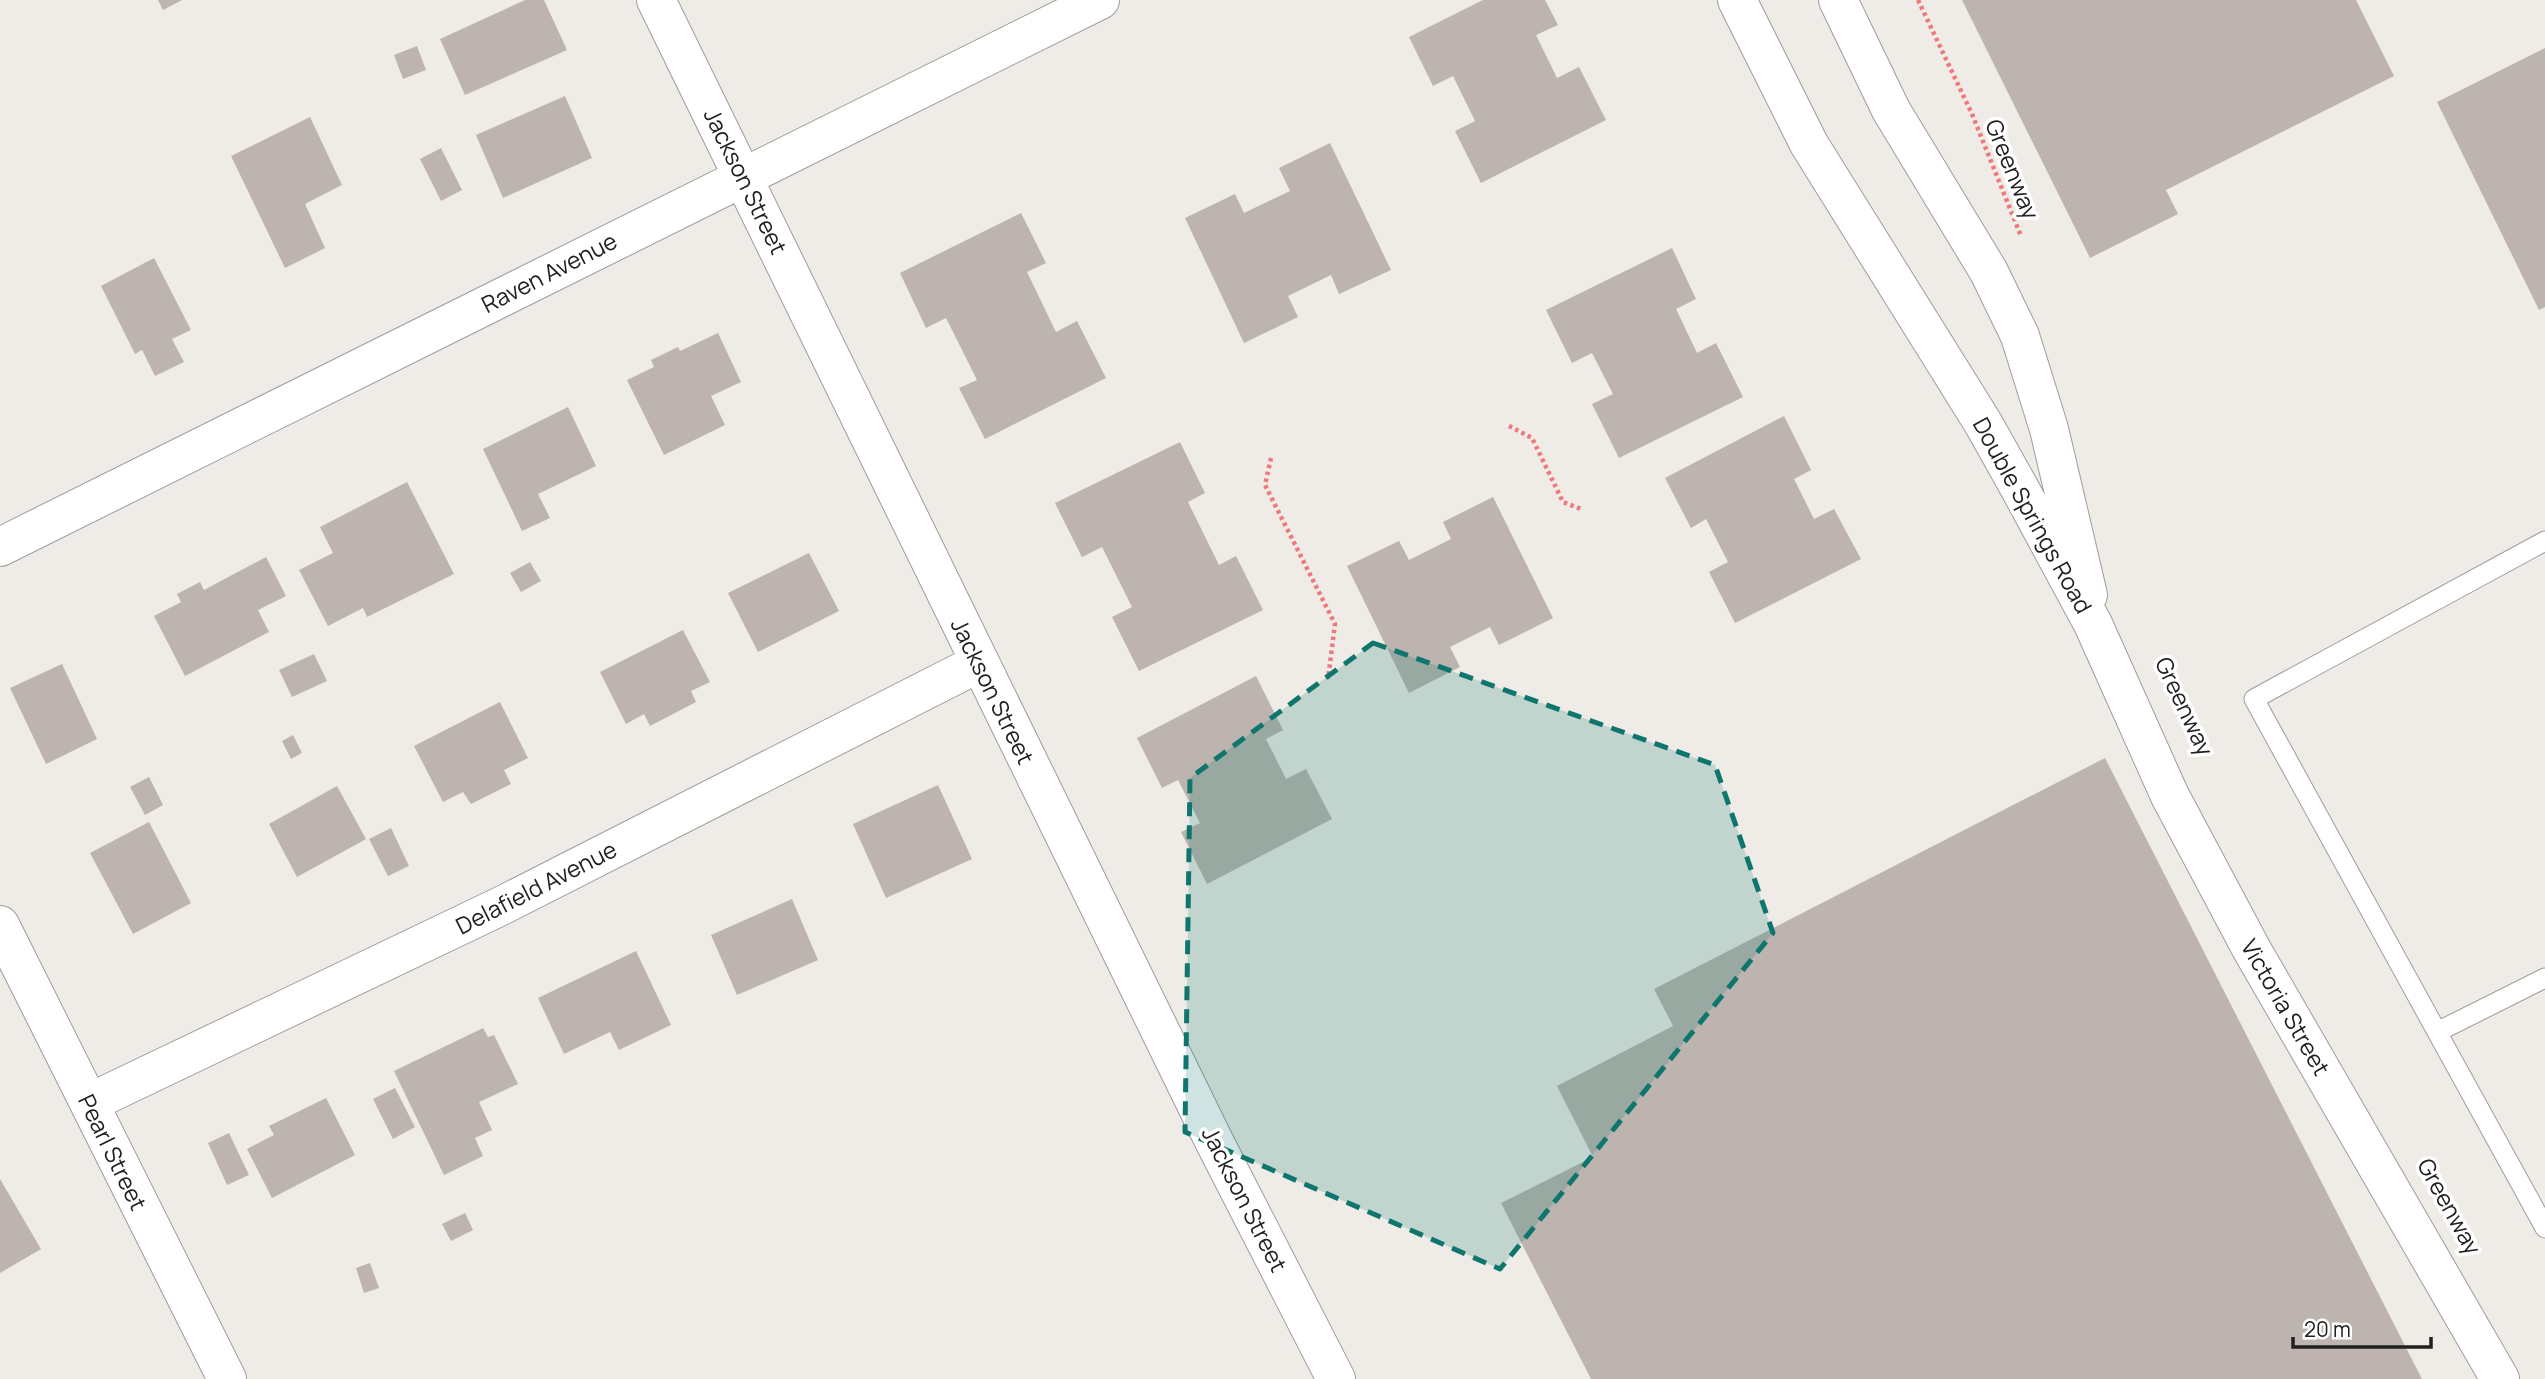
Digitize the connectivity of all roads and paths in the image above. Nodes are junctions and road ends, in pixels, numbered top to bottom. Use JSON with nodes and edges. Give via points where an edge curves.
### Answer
{"nodes":[{"id":1,"x":656,"y":0,"type":"edge"},
{"id":2,"x":1100,"y":0,"type":"edge"},
{"id":3,"x":1737,"y":0,"type":"edge"},
{"id":4,"x":1838,"y":0,"type":"edge"},
{"id":5,"x":1918,"y":0,"type":"edge"},
{"id":6,"x":743,"y":175,"type":"junction"},
{"id":7,"x":2026,"y":248,"type":"dead end"},
{"id":8,"x":1509,"y":426,"type":"dead end"},
{"id":9,"x":1271,"y":458,"type":"dead end"},
{"id":10,"x":1581,"y":509,"type":"dead end"},
{"id":11,"x":2545,"y":541,"type":"edge"},
{"id":12,"x":0,"y":547,"type":"edge"},
{"id":13,"x":2093,"y":624,"type":"junction"},
{"id":14,"x":979,"y":663,"type":"junction"},
{"id":15,"x":1328,"y":679,"type":"dead end"},
{"id":16,"x":0,"y":925,"type":"edge"},
{"id":17,"x":2545,"y":978,"type":"edge"},
{"id":18,"x":2437,"y":1032,"type":"junction"},
{"id":19,"x":89,"y":1103,"type":"junction"},
{"id":20,"x":2545,"y":1228,"type":"edge"},
{"id":21,"x":227,"y":1379,"type":"edge"},
{"id":22,"x":1336,"y":1379,"type":"edge"},
{"id":23,"x":2500,"y":1379,"type":"edge"}],
"edges":[{"from":1,"to":6,"type":"street","name":"Jackson Street"},
{"from":2,"to":6,"type":"street","name":"Raven Avenue"},
{"from":3,"to":13,"type":"street","name":"Double Springs Road","via":[[1809,144],[1983,423]]},
{"from":4,"to":13,"type":"street","name":"Double Springs Road","via":[[1891,110],[1989,272],[2020,336],[2049,429]]},
{"from":5,"to":7,"type":"path","name":"Greenway","via":[[1972,114]]},
{"from":6,"to":12,"type":"street","name":"Raven Avenue"},
{"from":6,"to":14,"type":"street","name":"Jackson Street"},
{"from":8,"to":10,"type":"path","via":[[1532,438],[1563,502]]},
{"from":9,"to":15,"type":"path","via":[[1265,485],[1335,624]]},
{"from":11,"to":18,"type":"lane","via":[[2254,699]]},
{"from":13,"to":23,"type":"street","name":"Victoria Street","via":[[2170,796],[2245,938]]},
{"from":14,"to":19,"type":"street","name":"Delafield Avenue","via":[[501,905]]},
{"from":14,"to":22,"type":"street","name":"Jackson Street"},
{"from":16,"to":19,"type":"street","name":"Pearl Street"},
{"from":17,"to":18,"type":"lane"},
{"from":18,"to":20,"type":"lane"},
{"from":19,"to":21,"type":"street","name":"Pearl Street"}]}
